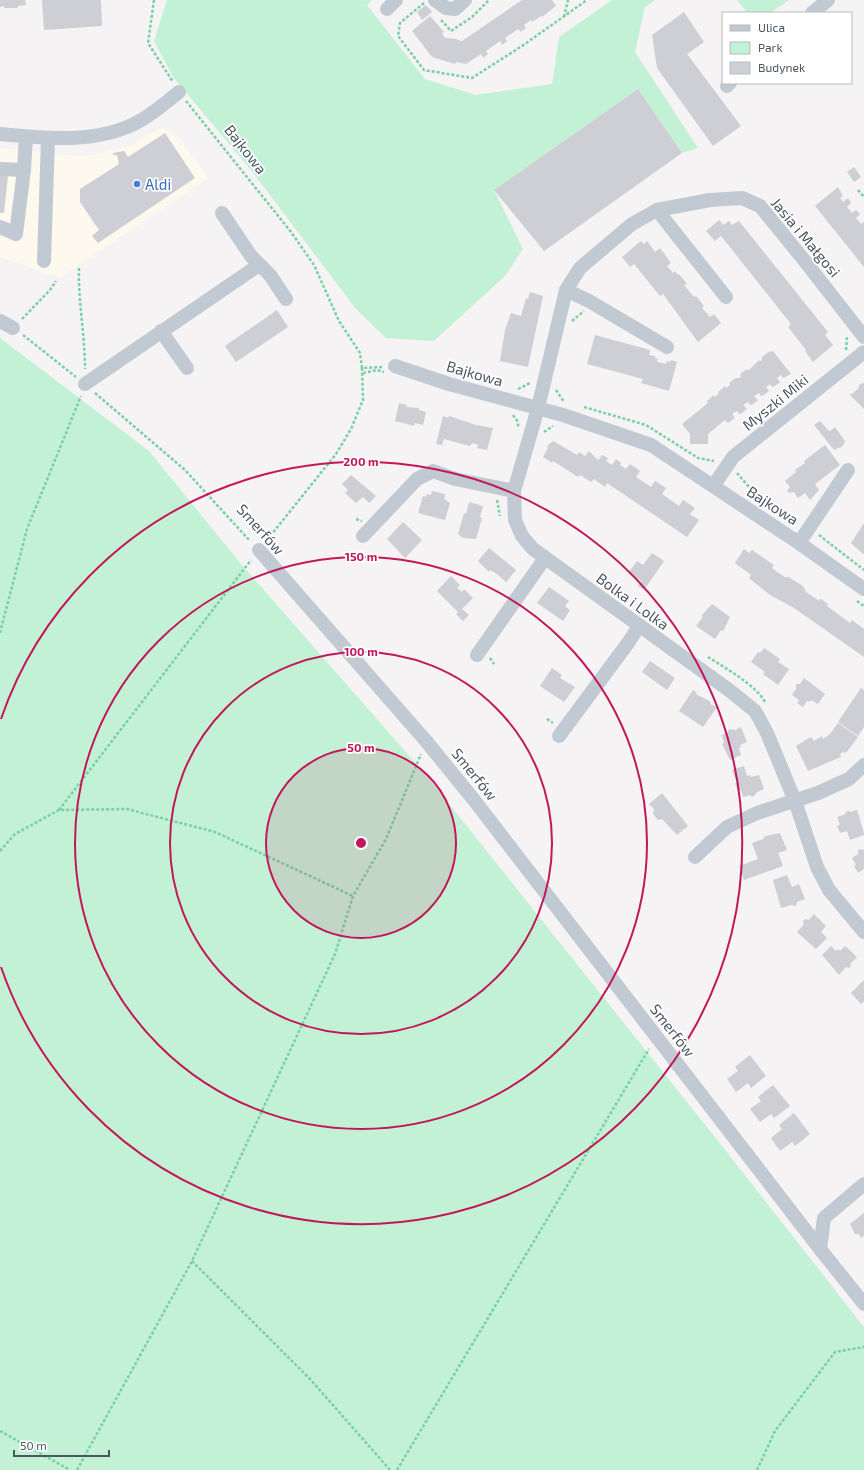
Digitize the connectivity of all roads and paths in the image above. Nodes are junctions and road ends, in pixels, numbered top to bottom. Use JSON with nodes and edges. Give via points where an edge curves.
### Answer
{"nodes":[{"id":1,"x":154,"y":0,"type":"edge"},
{"id":2,"x":465,"y":0,"type":"edge"},
{"id":3,"x":489,"y":0,"type":"edge"},
{"id":4,"x":568,"y":0,"type":"edge"},
{"id":5,"x":585,"y":0,"type":"edge"},
{"id":6,"x":828,"y":0,"type":"edge"},
{"id":7,"x":432,"y":5,"type":"edge"},
{"id":8,"x":813,"y":12,"type":"edge"},
{"id":9,"x":564,"y":16,"type":"junction"},
{"id":10,"x":179,"y":92,"type":"junction"},
{"id":11,"x":0,"y":134,"type":"edge"},
{"id":12,"x":26,"y":137,"type":"junction"},
{"id":13,"x":48,"y":138,"type":"junction"},
{"id":14,"x":0,"y":169,"type":"edge"},
{"id":15,"x":24,"y":170,"type":"junction"},
{"id":16,"x":858,"y":190,"type":"dead end"},
{"id":17,"x":864,"y":197,"type":"edge"},
{"id":18,"x":657,"y":210,"type":"junction"},
{"id":19,"x":222,"y":213,"type":"dead end"},
{"id":20,"x":0,"y":227,"type":"edge"},
{"id":21,"x":44,"y":261,"type":"dead end"},
{"id":22,"x":259,"y":265,"type":"junction"},
{"id":23,"x":79,"y":268,"type":"dead end"},
{"id":24,"x":56,"y":281,"type":"dead end"},
{"id":25,"x":566,"y":290,"type":"junction"},
{"id":26,"x":726,"y":297,"type":"dead end"},
{"id":27,"x":286,"y":299,"type":"dead end"},
{"id":28,"x":0,"y":321,"type":"edge"},
{"id":29,"x":13,"y":328,"type":"junction"},
{"id":30,"x":161,"y":331,"type":"junction"},
{"id":31,"x":848,"y":331,"type":"dead end"},
{"id":32,"x":864,"y":337,"type":"edge"},
{"id":33,"x":667,"y":347,"type":"dead end"},
{"id":34,"x":864,"y":352,"type":"edge"},
{"id":35,"x":845,"y":356,"type":"dead end"},
{"id":36,"x":395,"y":366,"type":"joint"},
{"id":37,"x":187,"y":368,"type":"dead end"},
{"id":38,"x":362,"y":368,"type":"junction"},
{"id":39,"x":85,"y":384,"type":"junction"},
{"id":40,"x":554,"y":386,"type":"dead end"},
{"id":41,"x":538,"y":408,"type":"junction"},
{"id":42,"x":564,"y":409,"type":"dead end"},
{"id":43,"x":508,"y":411,"type":"dead end"},
{"id":44,"x":556,"y":424,"type":"dead end"},
{"id":45,"x":518,"y":434,"type":"dead end"},
{"id":46,"x":539,"y":435,"type":"dead end"},
{"id":47,"x":740,"y":466,"type":"dead end"},
{"id":48,"x":848,"y":470,"type":"dead end"},
{"id":49,"x":714,"y":485,"type":"junction"},
{"id":50,"x":514,"y":491,"type":"junction"},
{"id":51,"x":810,"y":529,"type":"junction"},
{"id":52,"x":363,"y":536,"type":"dead end"},
{"id":53,"x":800,"y":543,"type":"junction"},
{"id":54,"x":259,"y":550,"type":"junction"},
{"id":55,"x":545,"y":558,"type":"junction"},
{"id":56,"x":864,"y":570,"type":"edge"},
{"id":57,"x":864,"y":589,"type":"edge"},
{"id":58,"x":639,"y":626,"type":"junction"},
{"id":59,"x":0,"y":633,"type":"edge"},
{"id":60,"x":477,"y":655,"type":"dead end"},
{"id":61,"x":559,"y":736,"type":"dead end"},
{"id":62,"x":426,"y":741,"type":"junction"},
{"id":63,"x":864,"y":765,"type":"edge"},
{"id":64,"x":795,"y":801,"type":"junction"},
{"id":65,"x":59,"y":810,"type":"junction"},
{"id":66,"x":0,"y":851,"type":"edge"},
{"id":67,"x":695,"y":857,"type":"dead end"},
{"id":68,"x":353,"y":896,"type":"junction"},
{"id":69,"x":864,"y":932,"type":"edge"},
{"id":70,"x":656,"y":1036,"type":"junction"},
{"id":71,"x":864,"y":1184,"type":"edge"},
{"id":72,"x":820,"y":1249,"type":"junction"},
{"id":73,"x":192,"y":1261,"type":"junction"},
{"id":74,"x":864,"y":1304,"type":"edge"},
{"id":75,"x":864,"y":1347,"type":"edge"},
{"id":76,"x":0,"y":1431,"type":"edge"},
{"id":77,"x":70,"y":1470,"type":"edge"},
{"id":78,"x":77,"y":1470,"type":"edge"},
{"id":79,"x":390,"y":1470,"type":"edge"},
{"id":80,"x":397,"y":1470,"type":"edge"},
{"id":81,"x":757,"y":1470,"type":"edge"}],
"edges":[{"from":1,"to":10,"type":"path","name":"Bajkowa","via":[[148,43]]},
{"from":2,"to":7,"type":"street","via":[[455,9]]},
{"from":3,"to":7,"type":"path","via":[[472,17],[451,31]]},
{"from":4,"to":9,"type":"path"},
{"from":5,"to":9,"type":"path"},
{"from":6,"to":8,"type":"street"},
{"from":7,"to":9,"type":"path","via":[[400,23],[398,36],[424,70],[472,78]]},
{"from":10,"to":13,"type":"street","via":[[154,112],[123,129],[92,136]]},
{"from":10,"to":38,"type":"path","name":"Bajkowa","via":[[291,232],[314,265],[339,321],[360,354]]},
{"from":11,"to":12,"type":"street"},
{"from":12,"to":13,"type":"street"},
{"from":12,"to":15,"type":"street"},
{"from":13,"to":21,"type":"street"},
{"from":14,"to":15,"type":"street"},
{"from":15,"to":20,"type":"street","via":[[16,234]]},
{"from":16,"to":17,"type":"path"},
{"from":18,"to":25,"type":"street","name":"Jasia i Małgosi","via":[[632,224],[596,253],[580,268]]},
{"from":18,"to":26,"type":"street"},
{"from":18,"to":32,"type":"street","name":"Jasia i Małgosi","via":[[710,200],[742,198],[760,206]]},
{"from":19,"to":22,"type":"street"},
{"from":22,"to":27,"type":"street","via":[[270,275]]},
{"from":22,"to":30,"type":"street"},
{"from":23,"to":39,"type":"path","via":[[78,298],[85,347]]},
{"from":24,"to":29,"type":"path","via":[[38,304]]},
{"from":25,"to":33,"type":"street"},
{"from":25,"to":41,"type":"street","name":"Jasia i Małgosi"},
{"from":28,"to":29,"type":"street"},
{"from":29,"to":39,"type":"path","name":"Smerfów"},
{"from":30,"to":37,"type":"street"},
{"from":30,"to":39,"type":"street"},
{"from":31,"to":35,"type":"path"},
{"from":34,"to":49,"type":"street","name":"Myszki Miki","via":[[733,457]]},
{"from":36,"to":38,"type":"path"},
{"from":36,"to":41,"type":"street","name":"Bajkowa","via":[[448,384]]},
{"from":38,"to":54,"type":"path","name":"Bajkowa","via":[[364,400],[351,429],[336,454]]},
{"from":39,"to":54,"type":"path","name":"Smerfów","via":[[185,470]]},
{"from":39,"to":59,"type":"path","via":[[27,529]]},
{"from":40,"to":42,"type":"path","via":[[557,395],[564,401]]},
{"from":41,"to":49,"type":"street","name":"Bajkowa","via":[[651,445]]},
{"from":41,"to":50,"type":"street","name":"Bolka i Lolka"},
{"from":43,"to":45,"type":"path","via":[[518,422]]},
{"from":44,"to":46,"type":"path"},
{"from":47,"to":51,"type":"path","via":[[737,472],[754,493]]},
{"from":48,"to":51,"type":"street"},
{"from":49,"to":53,"type":"street","name":"Bajkowa","via":[[741,506]]},
{"from":50,"to":52,"type":"street","via":[[433,472],[417,479]]},
{"from":50,"to":55,"type":"street","name":"Bolka i Lolka","via":[[515,520],[522,536],[533,550]]},
{"from":51,"to":53,"type":"street"},
{"from":51,"to":56,"type":"path"},
{"from":53,"to":57,"type":"street","name":"Bajkowa"},
{"from":54,"to":62,"type":"street","name":"Smerfów"},
{"from":54,"to":65,"type":"path","name":"Bajkowa"},
{"from":55,"to":58,"type":"street","name":"Bolka i Lolka"},
{"from":55,"to":60,"type":"street"},
{"from":58,"to":61,"type":"street"},
{"from":58,"to":64,"type":"street","name":"Bolka i Lolka","via":[[730,690],[755,711],[767,733]]},
{"from":62,"to":68,"type":"path","via":[[386,839]]},
{"from":62,"to":70,"type":"street","name":"Smerfów"},
{"from":63,"to":64,"type":"street","via":[[849,779]]},
{"from":64,"to":67,"type":"street","via":[[727,826]]},
{"from":64,"to":69,"type":"street","name":"Bolka i Lolka","via":[[817,867],[829,890]]},
{"from":65,"to":66,"type":"path","via":[[15,834]]},
{"from":65,"to":68,"type":"path","via":[[127,809],[215,832]]},
{"from":68,"to":73,"type":"path","via":[[335,954]]},
{"from":70,"to":72,"type":"street","name":"Smerfów"},
{"from":70,"to":80,"type":"path"},
{"from":71,"to":72,"type":"street","via":[[824,1218]]},
{"from":72,"to":74,"type":"street","name":"Smerfów"},
{"from":73,"to":78,"type":"path"},
{"from":73,"to":79,"type":"path","via":[[310,1379]]},
{"from":75,"to":81,"type":"path","via":[[836,1352],[775,1431]]},
{"from":76,"to":77,"type":"path"}]}
